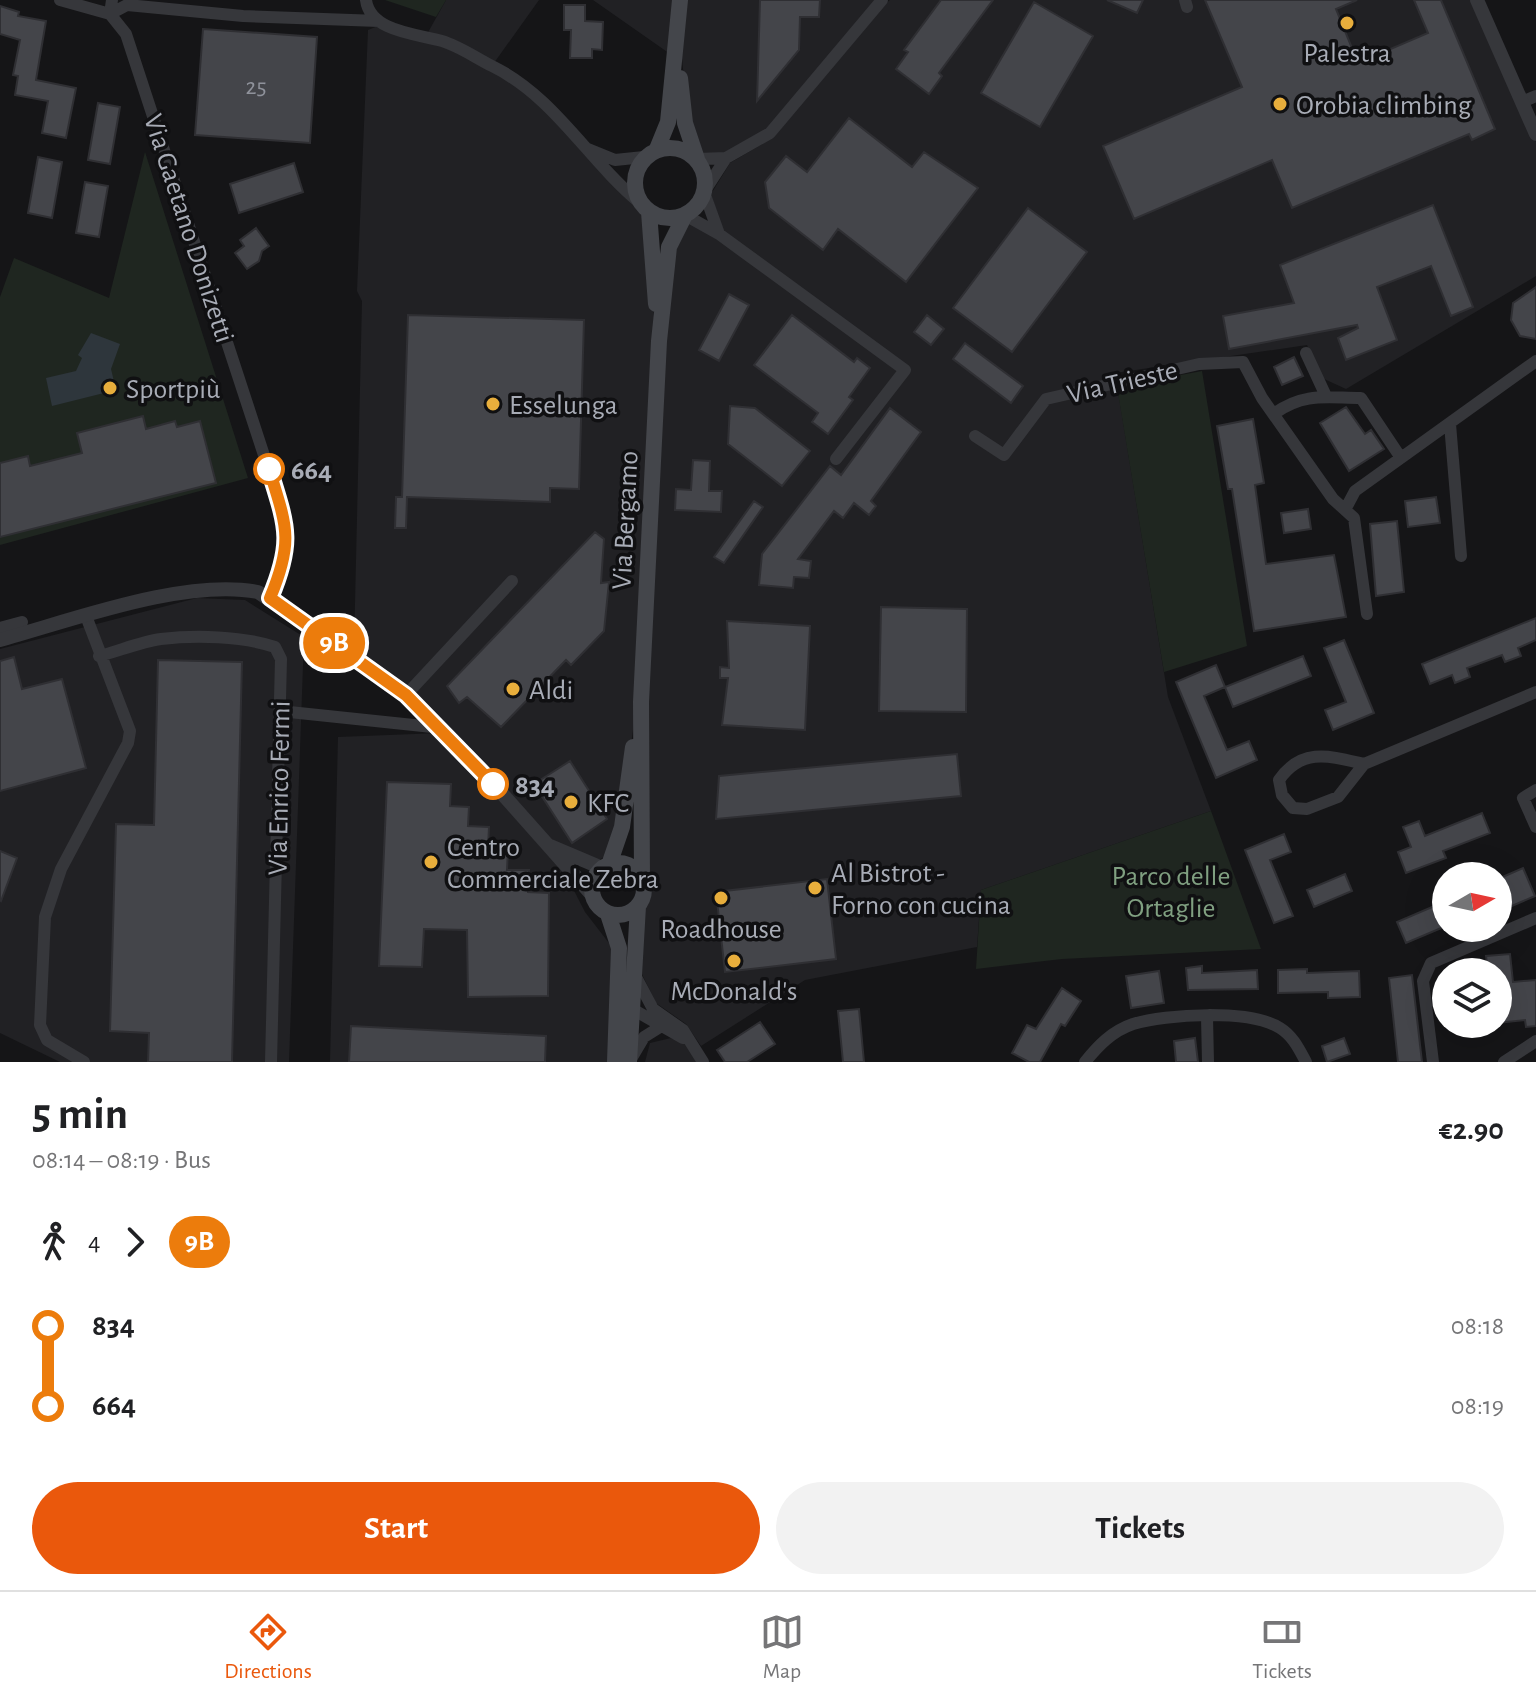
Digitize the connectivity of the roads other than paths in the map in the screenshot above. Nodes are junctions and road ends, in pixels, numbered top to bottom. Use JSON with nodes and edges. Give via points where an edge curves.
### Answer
{"nodes":[{"id":1,"x":60,"y":0,"type":"edge"},
{"id":2,"x":112,"y":0,"type":"edge"},
{"id":3,"x":243,"y":0,"type":"edge"},
{"id":4,"x":366,"y":0,"type":"edge"},
{"id":5,"x":680,"y":0,"type":"edge"},
{"id":6,"x":882,"y":0,"type":"edge"},
{"id":7,"x":1477,"y":0,"type":"edge"},
{"id":8,"x":110,"y":14,"type":"junction"},
{"id":9,"x":243,"y":16,"type":"junction"},
{"id":10,"x":379,"y":21,"type":"junction"},
{"id":11,"x":677,"y":49,"type":"junction"},
{"id":12,"x":1529,"y":99,"type":"edge"},
{"id":13,"x":1536,"y":134,"type":"edge"},
{"id":14,"x":585,"y":148,"type":"junction"},
{"id":15,"x":651,"y":153,"type":"junction"},
{"id":16,"x":726,"y":158,"type":"junction"},
{"id":17,"x":697,"y":159,"type":"junction"},
{"id":18,"x":704,"y":192,"type":"junction"},
{"id":19,"x":644,"y":207,"type":"junction"},
{"id":20,"x":685,"y":215,"type":"junction"},
{"id":21,"x":719,"y":234,"type":"junction"},
{"id":22,"x":659,"y":341,"type":"junction"},
{"id":23,"x":1306,"y":353,"type":"dead end"},
{"id":24,"x":1536,"y":361,"type":"edge"},
{"id":25,"x":1325,"y":394,"type":"junction"},
{"id":26,"x":1275,"y":413,"type":"junction"},
{"id":27,"x":1450,"y":424,"type":"junction"},
{"id":28,"x":975,"y":436,"type":"dead end"},
{"id":29,"x":1401,"y":458,"type":"junction"},
{"id":30,"x":836,"y":459,"type":"dead end"},
{"id":31,"x":1346,"y":508,"type":"junction"},
{"id":32,"x":1461,"y":556,"type":"dead end"},
{"id":33,"x":512,"y":581,"type":"dead end"},
{"id":34,"x":270,"y":598,"type":"junction"},
{"id":35,"x":1367,"y":614,"type":"dead end"},
{"id":36,"x":86,"y":616,"type":"junction"},
{"id":37,"x":22,"y":622,"type":"dead end"},
{"id":38,"x":0,"y":628,"type":"edge"},
{"id":39,"x":0,"y":640,"type":"edge"},
{"id":40,"x":99,"y":656,"type":"junction"},
{"id":41,"x":1536,"y":692,"type":"edge"},
{"id":42,"x":406,"y":695,"type":"junction"},
{"id":43,"x":641,"y":702,"type":"junction"},
{"id":44,"x":280,"y":711,"type":"junction"},
{"id":45,"x":442,"y":728,"type":"junction"},
{"id":46,"x":1364,"y":764,"type":"junction"},
{"id":47,"x":1536,"y":790,"type":"edge"},
{"id":48,"x":1536,"y":827,"type":"edge"},
{"id":49,"x":546,"y":844,"type":"junction"},
{"id":50,"x":605,"y":866,"type":"junction"},
{"id":51,"x":642,"y":877,"type":"junction"},
{"id":52,"x":593,"y":896,"type":"junction"},
{"id":53,"x":638,"y":906,"type":"junction"},
{"id":54,"x":608,"y":914,"type":"junction"},
{"id":55,"x":1536,"y":918,"type":"edge"},
{"id":56,"x":627,"y":976,"type":"junction"},
{"id":57,"x":632,"y":1012,"type":"junction"},
{"id":58,"x":1207,"y":1017,"type":"junction"},
{"id":59,"x":660,"y":1027,"type":"junction"},
{"id":60,"x":1536,"y":1041,"type":"edge"},
{"id":61,"x":690,"y":1042,"type":"junction"},
{"id":62,"x":84,"y":1062,"type":"edge"},
{"id":63,"x":271,"y":1062,"type":"edge"},
{"id":64,"x":615,"y":1062,"type":"edge"},
{"id":65,"x":629,"y":1062,"type":"edge"},
{"id":66,"x":703,"y":1062,"type":"edge"},
{"id":67,"x":1085,"y":1062,"type":"edge"},
{"id":68,"x":1208,"y":1062,"type":"edge"},
{"id":69,"x":1306,"y":1062,"type":"edge"},
{"id":70,"x":1433,"y":1062,"type":"edge"},
{"id":71,"x":1504,"y":1062,"type":"edge"}],
"edges":[{"from":1,"to":8,"type":"street"},
{"from":2,"to":8,"type":"street"},
{"from":3,"to":9,"type":"street"},
{"from":4,"to":10,"type":"street"},
{"from":5,"to":11,"type":"main road"},
{"from":6,"to":16,"type":"street","via":[[770,133]]},
{"from":7,"to":12,"type":"street"},
{"from":8,"to":9,"type":"street","via":[[127,5]]},
{"from":8,"to":34,"type":"street","name":"Via Gaetano Donizetti","via":[[126,34],[278,498],[286,560]]},
{"from":9,"to":10,"type":"street"},
{"from":10,"to":14,"type":"street","via":[[411,36],[444,42],[503,71],[568,124]]},
{"from":11,"to":15,"type":"main road","via":[[668,122]]},
{"from":11,"to":17,"type":"main road","via":[[685,123]]},
{"from":12,"to":13,"type":"street"},
{"from":14,"to":15,"type":"street","via":[[615,160]]},
{"from":14,"to":19,"type":"street","via":[[608,177]]},
{"from":15,"to":17,"type":"main road","via":[[678,147]]},
{"from":15,"to":19,"type":"main road","via":[[636,171],[634,187]]},
{"from":16,"to":17,"type":"street"},
{"from":16,"to":18,"type":"street"},
{"from":17,"to":18,"type":"main road","via":[[705,175]]},
{"from":18,"to":20,"type":"main road"},
{"from":18,"to":21,"type":"street"},
{"from":19,"to":20,"type":"main road","via":[[673,219]]},
{"from":19,"to":22,"type":"main road","name":"Via Bergamo"},
{"from":20,"to":21,"type":"street"},
{"from":20,"to":22,"type":"main road","name":"Via Bergamo","via":[[669,247]]},
{"from":21,"to":30,"type":"street","via":[[905,370]]},
{"from":22,"to":43,"type":"main road","name":"Via Bergamo"},
{"from":23,"to":25,"type":"street"},
{"from":24,"to":27,"type":"street"},
{"from":25,"to":26,"type":"street"},
{"from":25,"to":29,"type":"street","via":[[1361,398]]},
{"from":26,"to":28,"type":"street","name":"Via Trieste","via":[[1247,367],[1231,360],[1046,399],[1004,455]]},
{"from":26,"to":31,"type":"street","name":"Via Trieste","via":[[1333,499]]},
{"from":27,"to":29,"type":"street"},
{"from":27,"to":32,"type":"street"},
{"from":29,"to":31,"type":"street","via":[[1355,491]]},
{"from":31,"to":35,"type":"street","name":"Via Trieste","via":[[1354,518]]},
{"from":33,"to":42,"type":"street"},
{"from":34,"to":36,"type":"street","via":[[231,587]]},
{"from":34,"to":42,"type":"street"},
{"from":36,"to":39,"type":"street"},
{"from":36,"to":40,"type":"street"},
{"from":37,"to":38,"type":"street"},
{"from":40,"to":44,"type":"street","name":"Via Enrico Fermi","via":[[161,639],[257,641],[275,647],[281,659]]},
{"from":40,"to":62,"type":"street","via":[[130,731],[61,869],[45,917],[40,1025],[47,1040]]},
{"from":41,"to":46,"type":"street"},
{"from":42,"to":45,"type":"street"},
{"from":43,"to":50,"type":"main road","name":"Via Bergamo","via":[[622,827]]},
{"from":43,"to":51,"type":"main road","name":"Via Bergamo"},
{"from":44,"to":45,"type":"street"},
{"from":44,"to":63,"type":"street","name":"Via Enrico Fermi"},
{"from":45,"to":49,"type":"street"},
{"from":46,"to":46,"type":"street","via":[[1322,754],[1289,766],[1279,780],[1282,795],[1293,808],[1307,809],[1338,797]]},
{"from":47,"to":48,"type":"street","via":[[1523,798]]},
{"from":49,"to":50,"type":"street"},
{"from":49,"to":52,"type":"street"},
{"from":50,"to":51,"type":"main road","via":[[625,865]]},
{"from":50,"to":52,"type":"main road","via":[[593,883]]},
{"from":51,"to":53,"type":"main road"},
{"from":52,"to":54,"type":"main road"},
{"from":53,"to":54,"type":"main road"},
{"from":53,"to":56,"type":"main road"},
{"from":54,"to":56,"type":"main road"},
{"from":55,"to":70,"type":"street","via":[[1431,963],[1423,981]]},
{"from":56,"to":57,"type":"main road"},
{"from":56,"to":61,"type":"street"},
{"from":56,"to":64,"type":"main road"},
{"from":57,"to":59,"type":"street"},
{"from":57,"to":65,"type":"main road"},
{"from":58,"to":67,"type":"street","via":[[1132,1024],[1101,1042]]},
{"from":58,"to":68,"type":"street"},
{"from":58,"to":69,"type":"street","via":[[1235,1016],[1279,1027],[1295,1041]]},
{"from":59,"to":61,"type":"street"},
{"from":59,"to":65,"type":"street","via":[[644,1037]]},
{"from":60,"to":71,"type":"street"},
{"from":61,"to":66,"type":"street"}]}
